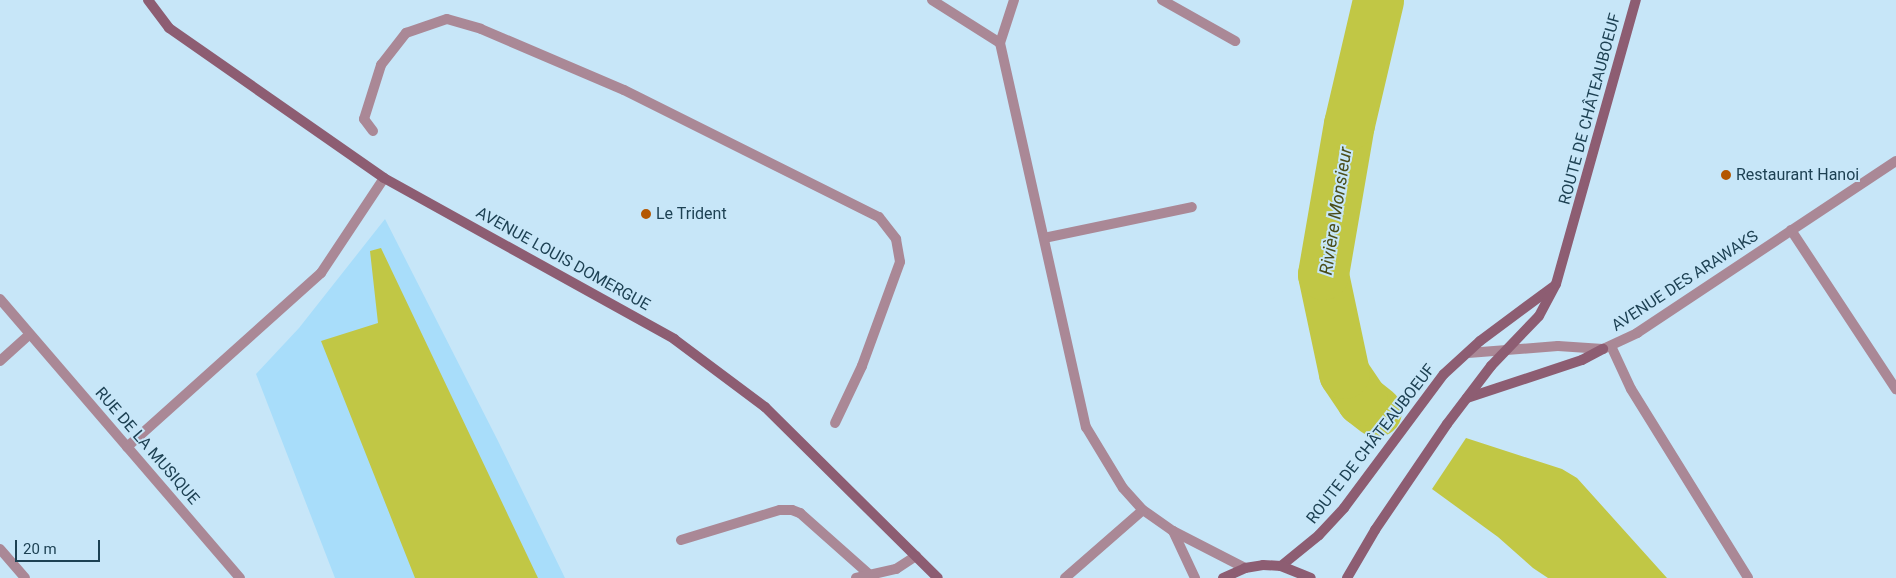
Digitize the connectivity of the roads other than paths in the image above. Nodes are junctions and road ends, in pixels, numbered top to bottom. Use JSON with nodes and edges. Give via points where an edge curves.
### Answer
{"nodes":[{"id":1,"x":148,"y":0,"type":"edge"},
{"id":2,"x":932,"y":0,"type":"edge"},
{"id":3,"x":1014,"y":0,"type":"edge"},
{"id":4,"x":1162,"y":0,"type":"edge"},
{"id":5,"x":1636,"y":0,"type":"edge"},
{"id":6,"x":1235,"y":41,"type":"dead end"},
{"id":7,"x":1000,"y":43,"type":"junction"},
{"id":8,"x":373,"y":131,"type":"dead end"},
{"id":9,"x":1896,"y":161,"type":"edge"},
{"id":10,"x":384,"y":178,"type":"junction"},
{"id":11,"x":1192,"y":207,"type":"dead end"},
{"id":12,"x":1792,"y":230,"type":"junction"},
{"id":13,"x":1044,"y":238,"type":"junction"},
{"id":14,"x":1556,"y":284,"type":"junction"},
{"id":15,"x":0,"y":299,"type":"edge"},
{"id":16,"x":29,"y":335,"type":"junction"},
{"id":17,"x":1512,"y":347,"type":"junction"},
{"id":18,"x":1607,"y":348,"type":"junction"},
{"id":19,"x":1468,"y":353,"type":"junction"},
{"id":20,"x":0,"y":361,"type":"edge"},
{"id":21,"x":1896,"y":389,"type":"edge"},
{"id":22,"x":1467,"y":398,"type":"junction"},
{"id":23,"x":835,"y":423,"type":"dead end"},
{"id":24,"x":127,"y":447,"type":"junction"},
{"id":25,"x":1143,"y":510,"type":"junction"},
{"id":26,"x":1173,"y":531,"type":"junction"},
{"id":27,"x":681,"y":540,"type":"dead end"},
{"id":28,"x":0,"y":548,"type":"edge"},
{"id":29,"x":916,"y":556,"type":"junction"},
{"id":30,"x":1281,"y":566,"type":"junction"},
{"id":31,"x":1245,"y":568,"type":"junction"},
{"id":32,"x":871,"y":576,"type":"junction"},
{"id":33,"x":25,"y":578,"type":"edge"},
{"id":34,"x":240,"y":578,"type":"edge"},
{"id":35,"x":856,"y":578,"type":"edge"},
{"id":36,"x":938,"y":578,"type":"edge"},
{"id":37,"x":1065,"y":578,"type":"edge"},
{"id":38,"x":1195,"y":578,"type":"edge"},
{"id":39,"x":1223,"y":578,"type":"edge"},
{"id":40,"x":1311,"y":578,"type":"edge"},
{"id":41,"x":1347,"y":578,"type":"edge"},
{"id":42,"x":1748,"y":578,"type":"edge"}],
"edges":[{"from":1,"to":10,"type":"main road","name":"AVENUE LOUIS DOMERGUE","via":[[170,28]]},
{"from":2,"to":7,"type":"street"},
{"from":3,"to":7,"type":"street"},
{"from":4,"to":6,"type":"street"},
{"from":5,"to":14,"type":"main road","name":"ROUTE DE CHÂTEAUBOEUF"},
{"from":7,"to":13,"type":"street"},
{"from":8,"to":23,"type":"street","via":[[364,119],[381,65],[406,33],[447,19],[481,29],[624,90],[879,218],[896,239],[900,262],[862,366]]},
{"from":9,"to":12,"type":"street","name":"AVENUE DES ARAWAKS"},
{"from":10,"to":24,"type":"street","via":[[321,273]]},
{"from":10,"to":29,"type":"main road","name":"AVENUE LOUIS DOMERGUE","via":[[674,339],[764,408]]},
{"from":11,"to":13,"type":"street"},
{"from":12,"to":18,"type":"street","name":"AVENUE DES ARAWAKS","via":[[1644,328]]},
{"from":12,"to":21,"type":"street"},
{"from":13,"to":25,"type":"street","via":[[1086,427],[1123,488]]},
{"from":14,"to":17,"type":"main road","name":"ROUTE DE CHÂTEAUBOEUF","via":[[1539,316]]},
{"from":14,"to":19,"type":"main road","name":"ROUTE DE CHÂTEAUBOEUF"},
{"from":15,"to":16,"type":"street","name":"RUE DE LA MUSIQUE"},
{"from":16,"to":20,"type":"street"},
{"from":16,"to":24,"type":"street","name":"RUE DE LA MUSIQUE"},
{"from":17,"to":18,"type":"street","name":"AVENUE DES ARAWAKS"},
{"from":17,"to":19,"type":"street","name":"AVENUE DES ARAWAKS"},
{"from":17,"to":22,"type":"main road","name":"ROUTE DE CHÂTEAUBOEUF","via":[[1491,366]]},
{"from":18,"to":22,"type":"main road","via":[[1582,360]]},
{"from":18,"to":42,"type":"street"},
{"from":19,"to":30,"type":"main road","name":"ROUTE DE CHÂTEAUBOEUF","via":[[1444,374],[1319,535]]},
{"from":22,"to":41,"type":"main road","name":"ROUTE DE CHÂTEAUBOEUF","via":[[1374,530]]},
{"from":24,"to":34,"type":"street","name":"RUE DE LA MUSIQUE"},
{"from":25,"to":26,"type":"street"},
{"from":25,"to":37,"type":"street"},
{"from":26,"to":31,"type":"street"},
{"from":26,"to":38,"type":"street"},
{"from":27,"to":32,"type":"street","via":[[780,510],[792,510],[800,513]]},
{"from":28,"to":33,"type":"street"},
{"from":29,"to":32,"type":"street","via":[[896,569]]},
{"from":29,"to":36,"type":"main road","name":"AVENUE LOUIS DOMERGUE"},
{"from":30,"to":31,"type":"main road"},
{"from":30,"to":40,"type":"main road"},
{"from":31,"to":39,"type":"main road"},
{"from":32,"to":35,"type":"street"}]}
